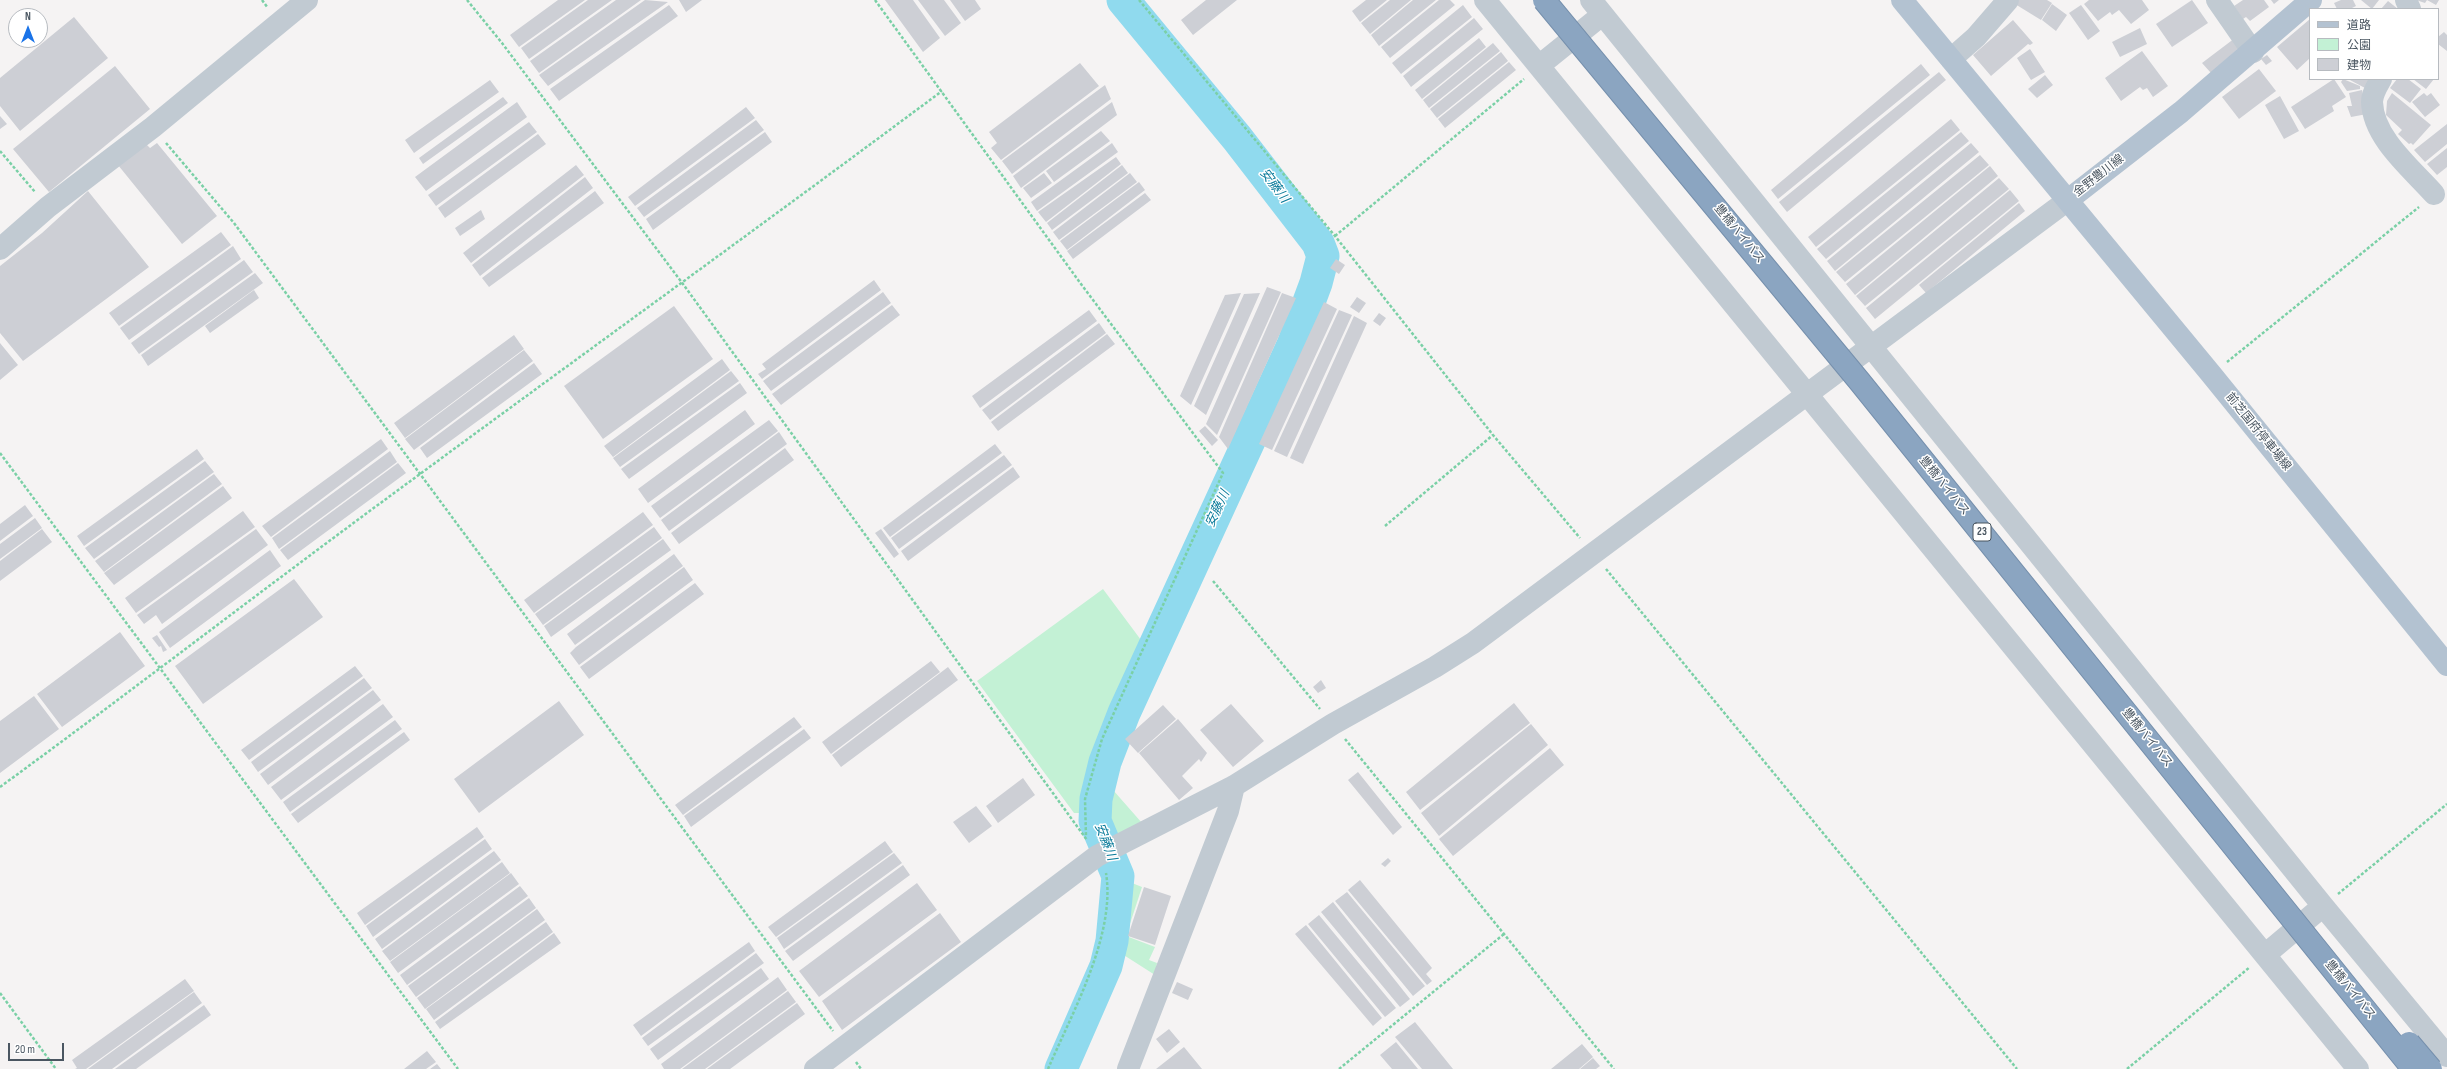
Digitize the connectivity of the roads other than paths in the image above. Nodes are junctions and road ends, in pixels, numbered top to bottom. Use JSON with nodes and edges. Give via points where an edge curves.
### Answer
{"nodes":[{"id":1,"x":307,"y":0,"type":"edge"},
{"id":2,"x":1485,"y":0,"type":"edge"},
{"id":3,"x":1544,"y":0,"type":"edge"},
{"id":4,"x":1563,"y":0,"type":"edge"},
{"id":5,"x":1902,"y":0,"type":"edge"},
{"id":6,"x":2008,"y":0,"type":"edge"},
{"id":7,"x":2217,"y":0,"type":"edge"},
{"id":8,"x":2311,"y":0,"type":"edge"},
{"id":9,"x":1597,"y":7,"type":"edge"},
{"id":10,"x":2253,"y":52,"type":"junction"},
{"id":11,"x":1951,"y":59,"type":"junction"},
{"id":12,"x":1540,"y":65,"type":"junction"},
{"id":13,"x":2381,"y":80,"type":"edge"},
{"id":14,"x":2434,"y":194,"type":"road end"},
{"id":15,"x":2068,"y":200,"type":"junction"},
{"id":16,"x":0,"y":249,"type":"edge"},
{"id":17,"x":1871,"y":346,"type":"junction"},
{"id":18,"x":1808,"y":393,"type":"junction"},
{"id":19,"x":2447,"y":665,"type":"edge"},
{"id":20,"x":1234,"y":786,"type":"junction"},
{"id":21,"x":2322,"y":906,"type":"junction"},
{"id":22,"x":2266,"y":954,"type":"junction"},
{"id":23,"x":2447,"y":1056,"type":"edge"},
{"id":24,"x":815,"y":1069,"type":"edge"},
{"id":25,"x":1128,"y":1069,"type":"edge"},
{"id":26,"x":2358,"y":1069,"type":"edge"},
{"id":27,"x":2413,"y":1069,"type":"edge"},
{"id":28,"x":2430,"y":1069,"type":"edge"}],
"edges":[{"from":1,"to":16,"type":"street","via":[[153,127],[48,207]]},
{"from":2,"to":12,"type":"street"},
{"from":3,"to":27,"type":"highway","name":"豊橋バイパス","number":"23","bridge":true,"via":[[1860,382]]},
{"from":4,"to":28,"type":"highway","name":"豊橋バイパス","number":"23","bridge":true,"via":[[1870,374]]},
{"from":5,"to":11,"type":"main road","name":"金野豊川線"},
{"from":6,"to":11,"type":"street","via":[[1976,37]]},
{"from":7,"to":10,"type":"street"},
{"from":8,"to":10,"type":"main road","name":"金野豊川線"},
{"from":9,"to":12,"type":"street"},
{"from":9,"to":17,"type":"street"},
{"from":10,"to":15,"type":"main road","name":"金野豊川線"},
{"from":11,"to":15,"type":"main road","name":"金野豊川線"},
{"from":12,"to":18,"type":"street"},
{"from":13,"to":14,"type":"street","via":[[2372,102],[2378,127]]},
{"from":15,"to":17,"type":"street"},
{"from":15,"to":19,"type":"main road","name":"前芝国府停車場線"},
{"from":17,"to":18,"type":"street"},
{"from":17,"to":21,"type":"street"},
{"from":18,"to":20,"type":"street","via":[[1473,643],[1333,724]]},
{"from":18,"to":22,"type":"street"},
{"from":20,"to":24,"type":"street","via":[[1100,849]]},
{"from":20,"to":25,"type":"street","via":[[1228,811]]},
{"from":21,"to":22,"type":"street"},
{"from":21,"to":23,"type":"street"},
{"from":22,"to":26,"type":"street"}]}
